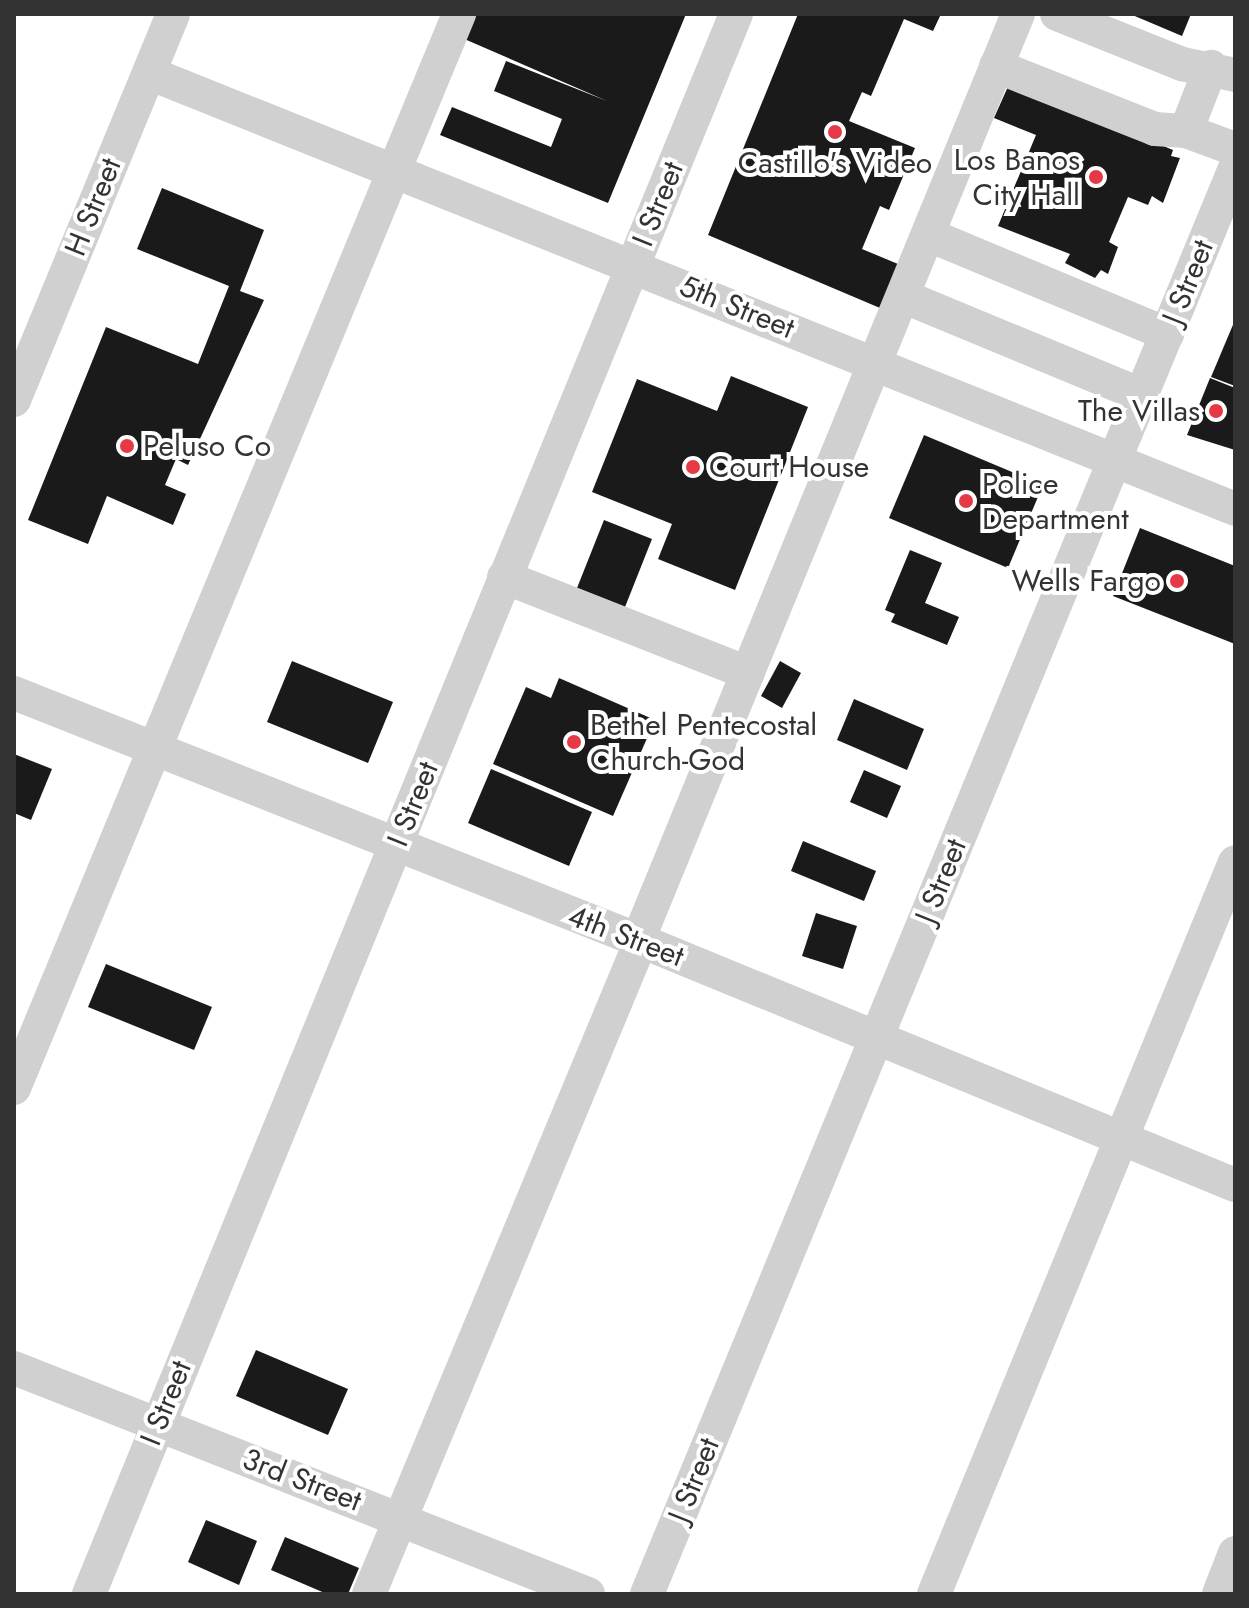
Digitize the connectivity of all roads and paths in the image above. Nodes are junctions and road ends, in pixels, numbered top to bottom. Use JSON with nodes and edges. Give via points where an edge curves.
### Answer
{"nodes":[{"id":1,"x":173,"y":14,"type":"edge"},
{"id":2,"x":459,"y":14,"type":"edge"},
{"id":3,"x":736,"y":14,"type":"edge"},
{"id":4,"x":1018,"y":14,"type":"edge"},
{"id":5,"x":1057,"y":14,"type":"edge"},
{"id":6,"x":996,"y":66,"type":"junction"},
{"id":7,"x":1223,"y":71,"type":"edge"},
{"id":8,"x":149,"y":73,"type":"junction"},
{"id":9,"x":1186,"y":131,"type":"junction"},
{"id":10,"x":1234,"y":168,"type":"edge"},
{"id":11,"x":392,"y":169,"type":"junction"},
{"id":12,"x":929,"y":235,"type":"junction"},
{"id":13,"x":633,"y":264,"type":"junction"},
{"id":14,"x":905,"y":297,"type":"junction"},
{"id":15,"x":1167,"y":334,"type":"junction"},
{"id":16,"x":878,"y":364,"type":"junction"},
{"id":17,"x":1142,"y":395,"type":"junction"},
{"id":18,"x":14,"y":400,"type":"edge"},
{"id":19,"x":1115,"y":460,"type":"junction"},
{"id":20,"x":1235,"y":509,"type":"edge"},
{"id":21,"x":504,"y":577,"type":"junction"},
{"id":22,"x":748,"y":673,"type":"junction"},
{"id":23,"x":14,"y":693,"type":"edge"},
{"id":24,"x":154,"y":750,"type":"junction"},
{"id":25,"x":396,"y":847,"type":"junction"},
{"id":26,"x":1235,"y":862,"type":"edge"},
{"id":27,"x":639,"y":941,"type":"junction"},
{"id":28,"x":877,"y":1038,"type":"junction"},
{"id":29,"x":14,"y":1088,"type":"edge"},
{"id":30,"x":1121,"y":1138,"type":"junction"},
{"id":31,"x":1235,"y":1185,"type":"edge"},
{"id":32,"x":14,"y":1368,"type":"edge"},
{"id":33,"x":157,"y":1425,"type":"junction"},
{"id":34,"x":400,"y":1518,"type":"junction"},
{"id":35,"x":1235,"y":1553,"type":"edge"},
{"id":36,"x":89,"y":1594,"type":"edge"},
{"id":37,"x":369,"y":1594,"type":"edge"},
{"id":38,"x":588,"y":1594,"type":"edge"},
{"id":39,"x":647,"y":1594,"type":"edge"},
{"id":40,"x":934,"y":1594,"type":"edge"},
{"id":41,"x":1219,"y":1594,"type":"edge"}],
"edges":[{"from":1,"to":8,"type":"street","name":"H Street"},
{"from":2,"to":11,"type":"street"},
{"from":3,"to":13,"type":"street","name":"I Street"},
{"from":4,"to":6,"type":"street"},
{"from":5,"to":7,"type":"street","via":[[1182,64]]},
{"from":6,"to":9,"type":"street","via":[[1155,129]]},
{"from":6,"to":12,"type":"street"},
{"from":7,"to":9,"type":"street"},
{"from":8,"to":11,"type":"street","name":"5th Street"},
{"from":8,"to":18,"type":"street","name":"H Street"},
{"from":9,"to":10,"type":"street"},
{"from":10,"to":15,"type":"street","name":"J Street"},
{"from":11,"to":13,"type":"street","name":"5th Street"},
{"from":11,"to":24,"type":"street"},
{"from":12,"to":14,"type":"street"},
{"from":12,"to":15,"type":"street"},
{"from":13,"to":16,"type":"street","name":"5th Street"},
{"from":13,"to":21,"type":"street","name":"I Street"},
{"from":14,"to":16,"type":"street"},
{"from":14,"to":17,"type":"street"},
{"from":15,"to":17,"type":"street","name":"J Street"},
{"from":16,"to":19,"type":"street","name":"5th Street"},
{"from":16,"to":22,"type":"street"},
{"from":17,"to":19,"type":"street","name":"J Street"},
{"from":19,"to":20,"type":"street","name":"5th Street"},
{"from":19,"to":28,"type":"street","name":"J Street"},
{"from":21,"to":22,"type":"street"},
{"from":21,"to":25,"type":"street","name":"I Street"},
{"from":22,"to":27,"type":"street"},
{"from":23,"to":24,"type":"street","name":"4th Street"},
{"from":24,"to":25,"type":"street","name":"4th Street"},
{"from":24,"to":29,"type":"street"},
{"from":25,"to":27,"type":"street","name":"4th Street"},
{"from":25,"to":33,"type":"street","name":"I Street"},
{"from":26,"to":30,"type":"street"},
{"from":27,"to":28,"type":"street","name":"4th Street"},
{"from":27,"to":34,"type":"street"},
{"from":28,"to":30,"type":"street","name":"4th Street"},
{"from":28,"to":39,"type":"street","name":"J Street"},
{"from":30,"to":31,"type":"street","name":"4th Street"},
{"from":30,"to":40,"type":"street"},
{"from":32,"to":33,"type":"street","name":"3rd Street"},
{"from":33,"to":34,"type":"street","name":"3rd Street"},
{"from":33,"to":36,"type":"street","name":"I Street"},
{"from":34,"to":37,"type":"street"},
{"from":34,"to":38,"type":"street","name":"3rd Street"},
{"from":35,"to":41,"type":"street"}]}
